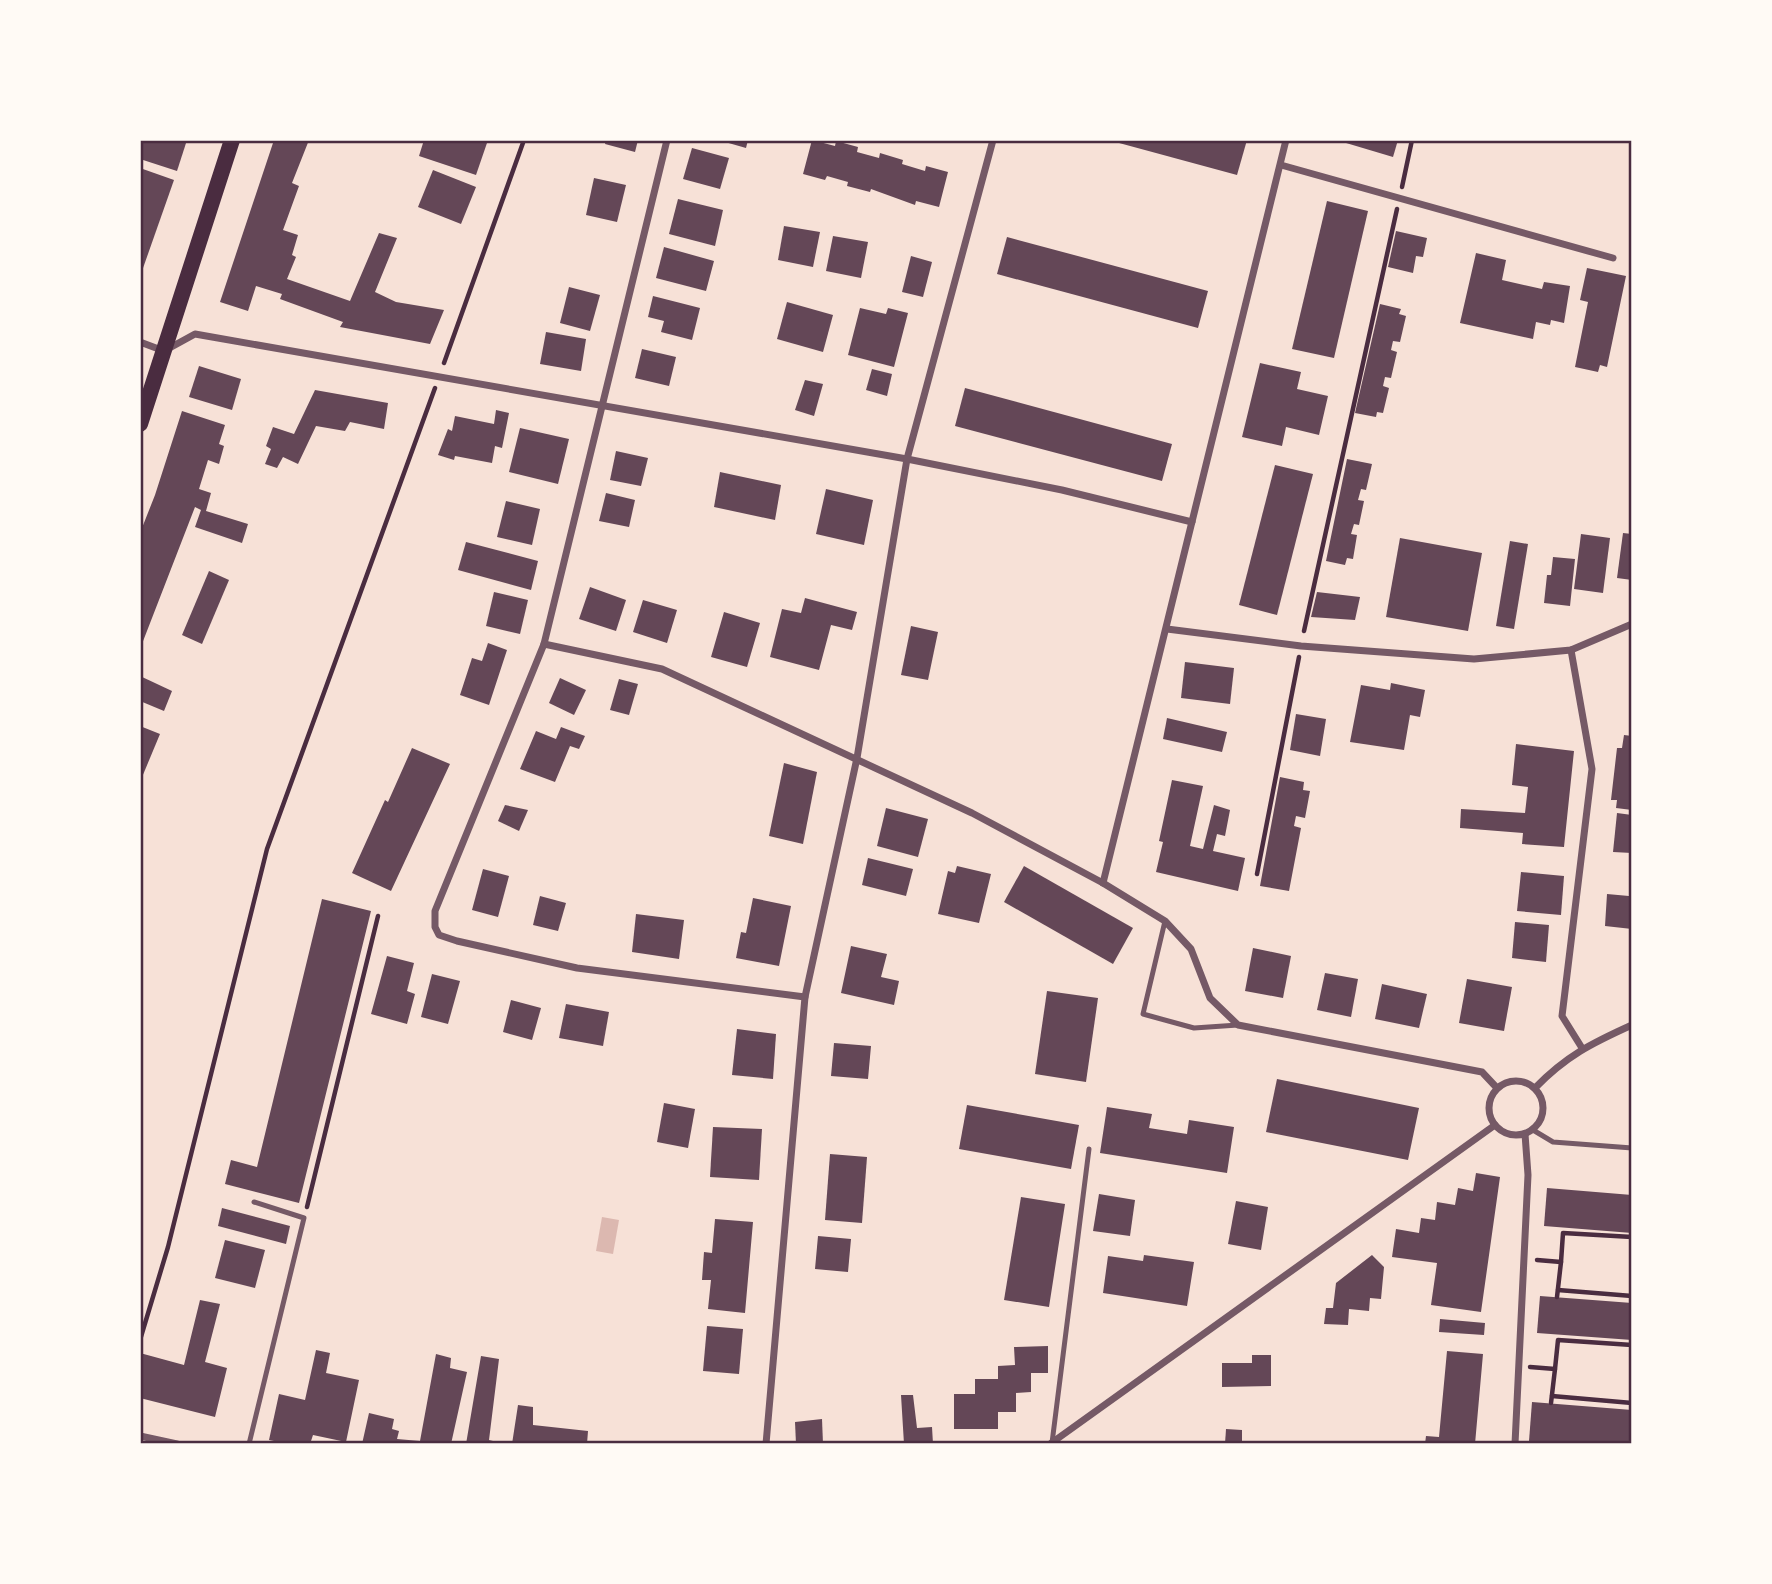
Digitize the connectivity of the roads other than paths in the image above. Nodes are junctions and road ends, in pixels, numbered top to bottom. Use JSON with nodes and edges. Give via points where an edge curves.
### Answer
{"nodes":[{"id":1,"x":232,"y":140,"type":"edge"},
{"id":2,"x":667,"y":140,"type":"edge"},
{"id":3,"x":993,"y":140,"type":"edge"},
{"id":4,"x":1286,"y":140,"type":"edge"},
{"id":5,"x":1281,"y":165,"type":"junction"},
{"id":6,"x":1613,"y":258,"type":"dead end"},
{"id":7,"x":140,"y":342,"type":"edge"},
{"id":8,"x":164,"y":351,"type":"junction"},
{"id":9,"x":602,"y":406,"type":"junction"},
{"id":10,"x":140,"y":424,"type":"edge"},
{"id":11,"x":907,"y":459,"type":"junction"},
{"id":12,"x":1192,"y":522,"type":"junction"},
{"id":13,"x":1632,"y":624,"type":"edge"},
{"id":14,"x":1167,"y":629,"type":"junction"},
{"id":15,"x":544,"y":644,"type":"junction"},
{"id":16,"x":1571,"y":650,"type":"junction"},
{"id":17,"x":857,"y":758,"type":"junction"},
{"id":18,"x":1103,"y":883,"type":"junction"},
{"id":19,"x":1165,"y":921,"type":"junction"},
{"id":20,"x":805,"y":997,"type":"junction"},
{"id":21,"x":1238,"y":1025,"type":"junction"},
{"id":22,"x":1632,"y":1025,"type":"edge"},
{"id":23,"x":1582,"y":1048,"type":"junction"},
{"id":24,"x":1497,"y":1088,"type":"junction"},
{"id":25,"x":1535,"y":1088,"type":"junction"},
{"id":26,"x":1495,"y":1125,"type":"junction"},
{"id":27,"x":1529,"y":1132,"type":"junction"},
{"id":28,"x":1632,"y":1148,"type":"edge"},
{"id":29,"x":1089,"y":1149,"type":"dead end"},
{"id":30,"x":254,"y":1202,"type":"dead end"},
{"id":31,"x":140,"y":1436,"type":"edge"},
{"id":32,"x":1051,"y":1443,"type":"edge"},
{"id":33,"x":177,"y":1444,"type":"edge"},
{"id":34,"x":249,"y":1444,"type":"edge"},
{"id":35,"x":766,"y":1444,"type":"edge"},
{"id":36,"x":1515,"y":1444,"type":"edge"}],
"edges":[{"from":1,"to":8,"type":"main road"},
{"from":2,"to":9,"type":"street"},
{"from":3,"to":11,"type":"street"},
{"from":4,"to":5,"type":"street"},
{"from":5,"to":6,"type":"street"},
{"from":5,"to":12,"type":"street"},
{"from":7,"to":8,"type":"street"},
{"from":8,"to":9,"type":"street","via":[[195,334]]},
{"from":8,"to":10,"type":"main road"},
{"from":9,"to":11,"type":"street"},
{"from":9,"to":15,"type":"street"},
{"from":11,"to":12,"type":"street"},
{"from":11,"to":17,"type":"street"},
{"from":12,"to":14,"type":"street"},
{"from":13,"to":16,"type":"street"},
{"from":14,"to":16,"type":"street","via":[[1301,646],[1474,659]]},
{"from":14,"to":18,"type":"street"},
{"from":15,"to":17,"type":"street","via":[[662,669]]},
{"from":15,"to":20,"type":"street","via":[[435,911],[439,935],[577,968]]},
{"from":16,"to":23,"type":"street","via":[[1592,769],[1562,1016]]},
{"from":17,"to":18,"type":"street"},
{"from":17,"to":20,"type":"street"},
{"from":18,"to":19,"type":"street"},
{"from":19,"to":21,"type":"street","via":[[1192,949],[1210,998]]},
{"from":19,"to":21,"type":"lane","via":[[1143,1014],[1194,1028]]},
{"from":20,"to":35,"type":"street"},
{"from":21,"to":24,"type":"street","via":[[1482,1072]]},
{"from":22,"to":23,"type":"street"},
{"from":23,"to":25,"type":"street"},
{"from":24,"to":25,"type":"street","via":[[1512,1080]]},
{"from":24,"to":26,"type":"street","via":[[1489,1102]]},
{"from":25,"to":27,"type":"street","via":[[1544,1110]]},
{"from":26,"to":27,"type":"street","via":[[1508,1134]]},
{"from":26,"to":32,"type":"street"},
{"from":27,"to":28,"type":"lane","via":[[1553,1142]]},
{"from":27,"to":36,"type":"street"},
{"from":29,"to":32,"type":"lane"},
{"from":30,"to":34,"type":"lane","via":[[304,1218]]},
{"from":31,"to":33,"type":"street"}]}
